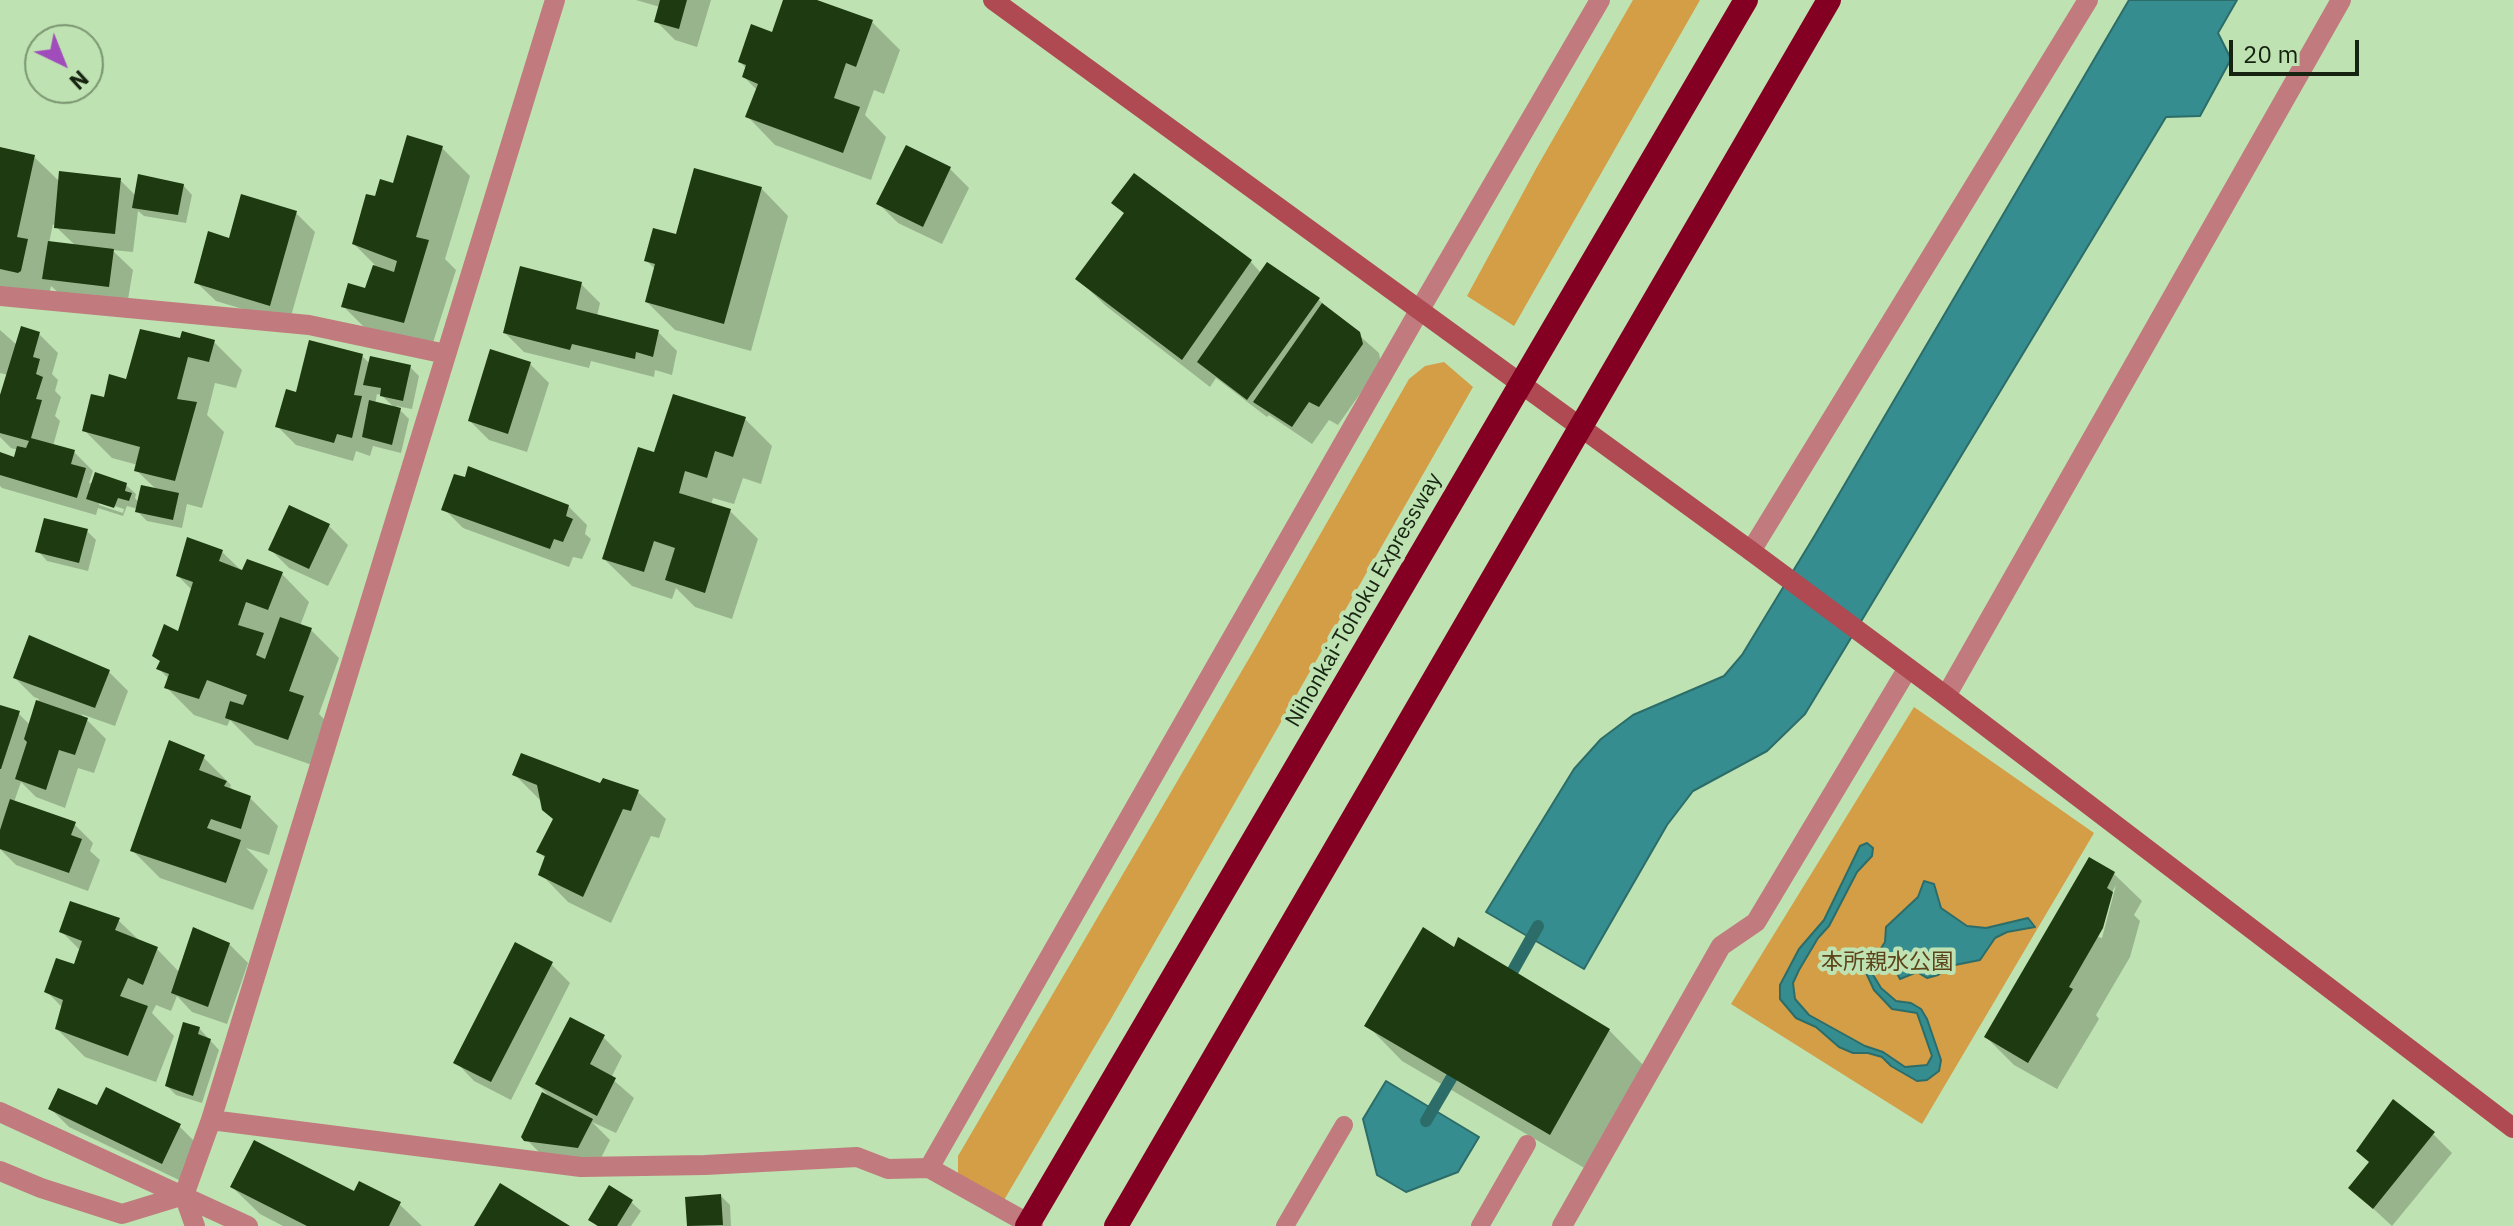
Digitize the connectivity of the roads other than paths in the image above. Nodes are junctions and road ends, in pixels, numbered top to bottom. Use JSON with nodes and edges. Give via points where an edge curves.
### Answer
{"nodes":[{"id":1,"x":555,"y":0,"type":"edge"},
{"id":2,"x":993,"y":0,"type":"edge"},
{"id":3,"x":1600,"y":0,"type":"edge"},
{"id":4,"x":1746,"y":0,"type":"edge"},
{"id":5,"x":1829,"y":0,"type":"edge"},
{"id":6,"x":2088,"y":0,"type":"edge"},
{"id":7,"x":2341,"y":0,"type":"edge"},
{"id":8,"x":0,"y":296,"type":"edge"},
{"id":9,"x":1419,"y":311,"type":"junction"},
{"id":10,"x":446,"y":354,"type":"junction"},
{"id":11,"x":1751,"y":551,"type":"junction"},
{"id":12,"x":1908,"y":668,"type":"junction"},
{"id":13,"x":1946,"y":696,"type":"junction"},
{"id":14,"x":0,"y":1112,"type":"edge"},
{"id":15,"x":211,"y":1120,"type":"junction"},
{"id":16,"x":1344,"y":1125,"type":"dead end"},
{"id":17,"x":2513,"y":1128,"type":"edge"},
{"id":18,"x":1527,"y":1144,"type":"dead end"},
{"id":19,"x":929,"y":1168,"type":"junction"},
{"id":20,"x":0,"y":1171,"type":"edge"},
{"id":21,"x":184,"y":1195,"type":"junction"},
{"id":22,"x":195,"y":1226,"type":"edge"},
{"id":23,"x":248,"y":1226,"type":"edge"},
{"id":24,"x":1030,"y":1226,"type":"edge"},
{"id":25,"x":1116,"y":1226,"type":"edge"},
{"id":26,"x":1285,"y":1226,"type":"edge"},
{"id":27,"x":1480,"y":1226,"type":"edge"},
{"id":28,"x":1562,"y":1226,"type":"edge"}],
"edges":[{"from":1,"to":10,"type":"street"},
{"from":2,"to":9,"type":"street"},
{"from":3,"to":9,"type":"street"},
{"from":4,"to":24,"type":"highway","name":"Nihonkai-Tohoku Expressway"},
{"from":5,"to":25,"type":"highway"},
{"from":6,"to":11,"type":"street"},
{"from":7,"to":13,"type":"street"},
{"from":8,"to":10,"type":"street","via":[[309,325]]},
{"from":9,"to":11,"type":"street"},
{"from":9,"to":19,"type":"street"},
{"from":10,"to":15,"type":"street"},
{"from":11,"to":12,"type":"street"},
{"from":12,"to":13,"type":"street"},
{"from":12,"to":28,"type":"street","via":[[1756,922],[1721,946]]},
{"from":13,"to":17,"type":"street"},
{"from":14,"to":21,"type":"street"},
{"from":15,"to":19,"type":"street","via":[[581,1167],[857,1157],[888,1169]]},
{"from":15,"to":21,"type":"street"},
{"from":16,"to":26,"type":"lane"},
{"from":18,"to":27,"type":"lane"},
{"from":19,"to":24,"type":"street"},
{"from":20,"to":21,"type":"street","via":[[122,1214]]},
{"from":21,"to":22,"type":"street"},
{"from":21,"to":23,"type":"street"}]}
